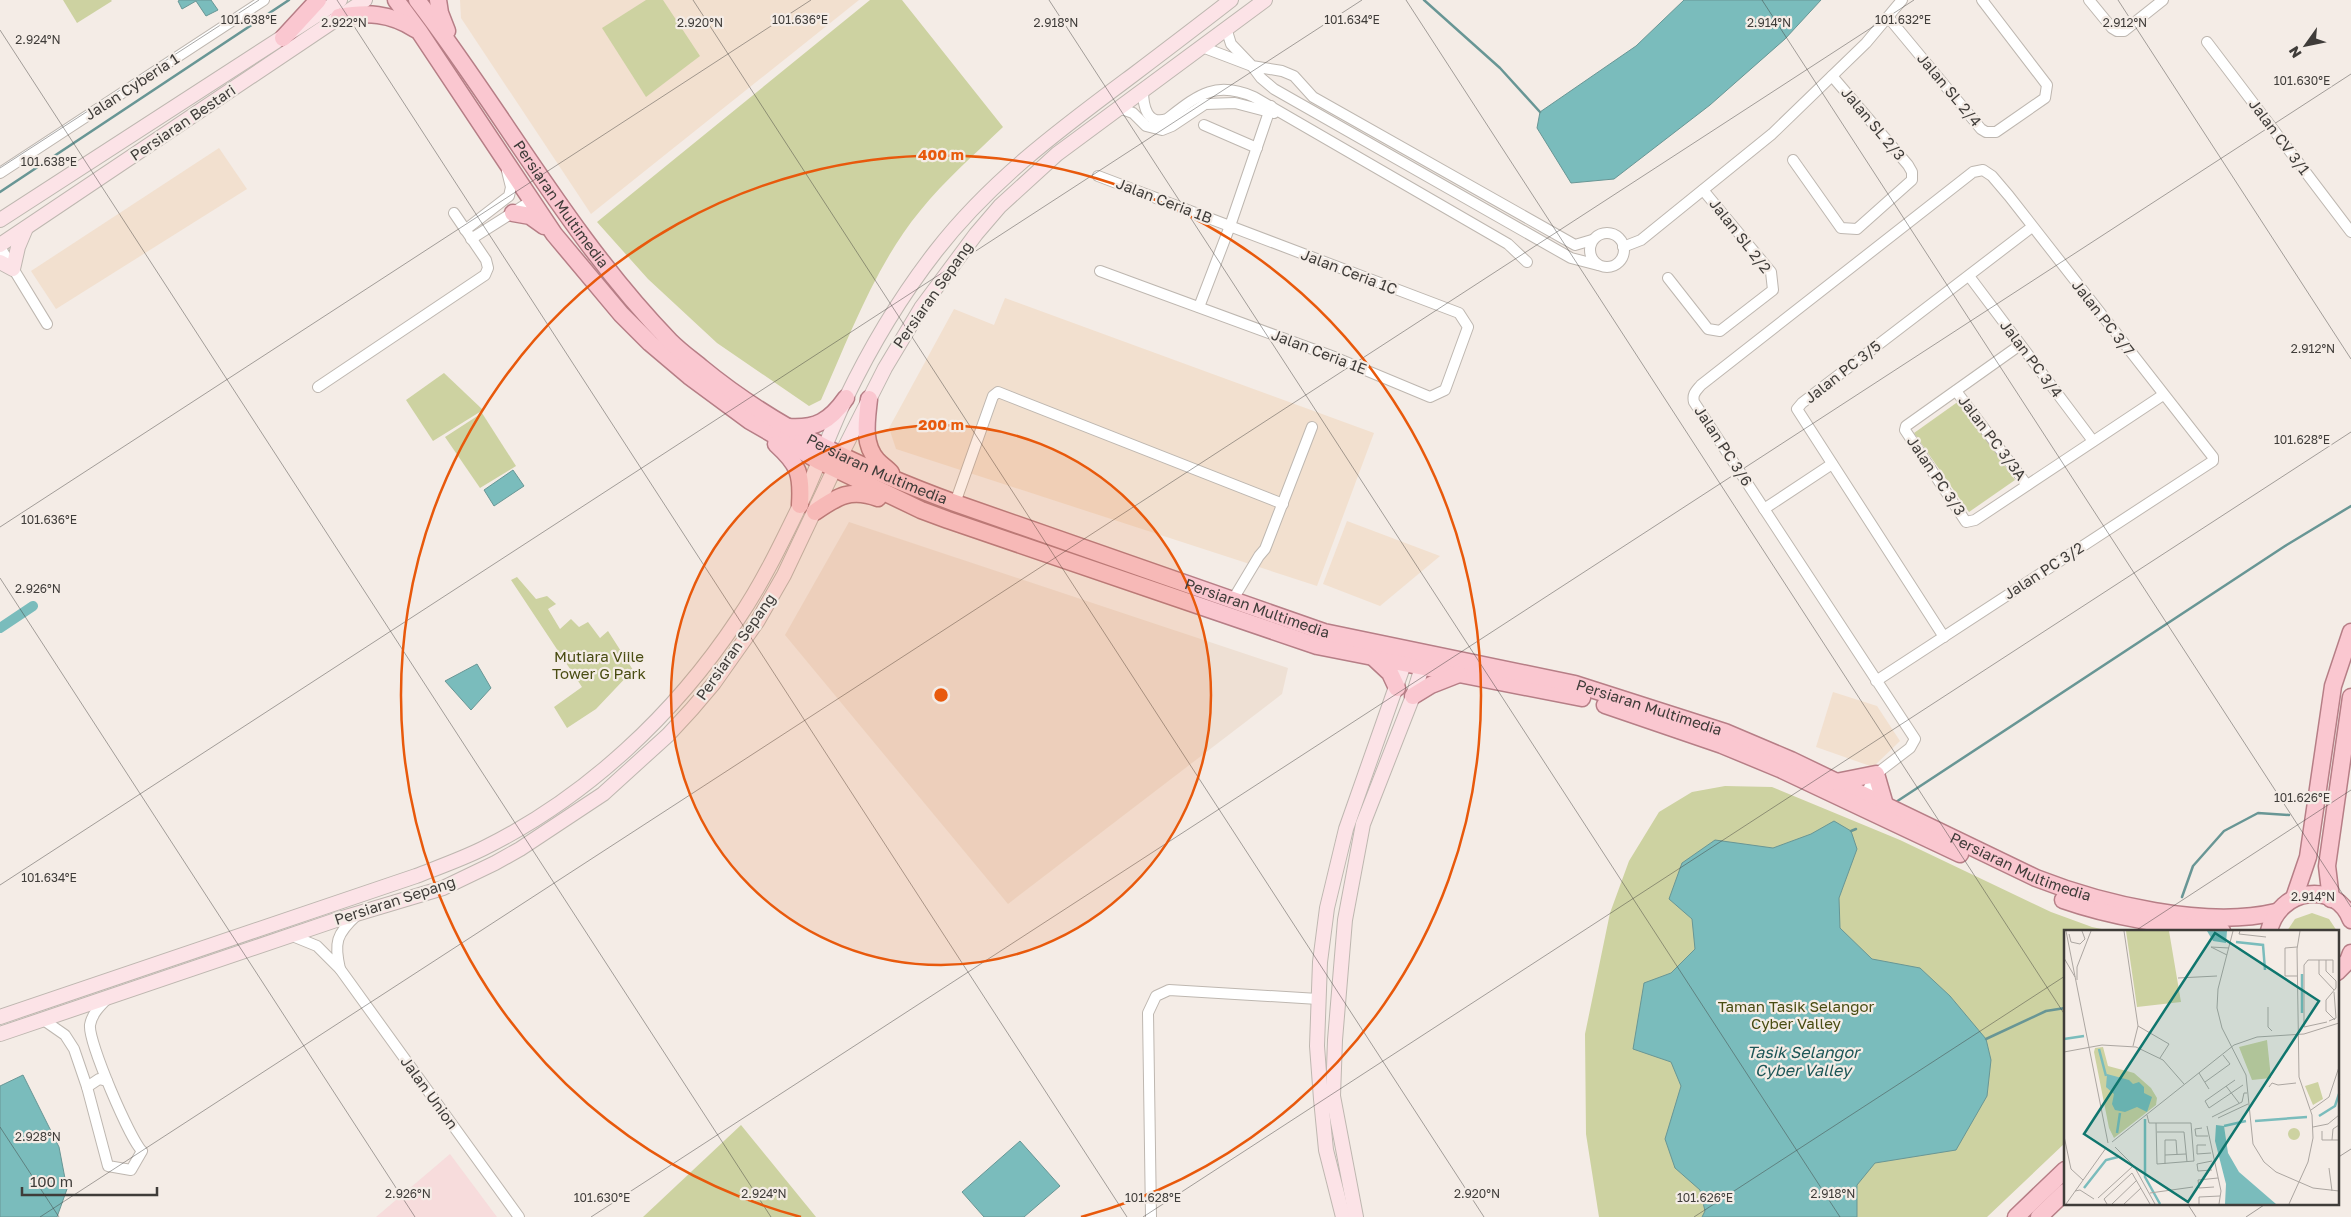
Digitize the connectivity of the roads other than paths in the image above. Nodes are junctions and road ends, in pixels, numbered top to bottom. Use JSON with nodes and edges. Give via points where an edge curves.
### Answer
{"nodes":[{"id":1,"x":264,"y":0,"type":"edge"},
{"id":2,"x":318,"y":0,"type":"edge"},
{"id":3,"x":340,"y":0,"type":"edge"},
{"id":4,"x":365,"y":0,"type":"edge"},
{"id":5,"x":396,"y":0,"type":"edge"},
{"id":6,"x":417,"y":0,"type":"edge"},
{"id":7,"x":438,"y":0,"type":"edge"},
{"id":8,"x":1232,"y":0,"type":"edge"},
{"id":9,"x":1240,"y":0,"type":"edge"},
{"id":10,"x":1265,"y":0,"type":"edge"},
{"id":11,"x":1902,"y":0,"type":"edge"},
{"id":12,"x":1982,"y":0,"type":"edge"},
{"id":13,"x":2089,"y":0,"type":"edge"},
{"id":14,"x":2163,"y":0,"type":"edge"},
{"id":15,"x":339,"y":17,"type":"junction"},
{"id":16,"x":1888,"y":17,"type":"junction"},
{"id":17,"x":1226,"y":28,"type":"junction"},
{"id":18,"x":1192,"y":30,"type":"junction"},
{"id":19,"x":419,"y":31,"type":"junction"},
{"id":20,"x":283,"y":38,"type":"junction"},
{"id":21,"x":2207,"y":42,"type":"dead end"},
{"id":22,"x":1202,"y":46,"type":"junction"},
{"id":23,"x":455,"y":52,"type":"junction"},
{"id":24,"x":1252,"y":66,"type":"junction"},
{"id":25,"x":1832,"y":76,"type":"junction"},
{"id":26,"x":1143,"y":90,"type":"junction"},
{"id":27,"x":1119,"y":108,"type":"junction"},
{"id":28,"x":1269,"y":109,"type":"junction"},
{"id":29,"x":1204,"y":125,"type":"dead end"},
{"id":30,"x":515,"y":138,"type":"junction"},
{"id":31,"x":1258,"y":148,"type":"junction"},
{"id":32,"x":499,"y":153,"type":"junction"},
{"id":33,"x":1793,"y":160,"type":"dead end"},
{"id":34,"x":0,"y":173,"type":"edge"},
{"id":35,"x":1098,"y":176,"type":"dead end"},
{"id":36,"x":1992,"y":176,"type":"joint"},
{"id":37,"x":1703,"y":190,"type":"junction"},
{"id":38,"x":531,"y":201,"type":"junction"},
{"id":39,"x":26,"y":203,"type":"junction"},
{"id":40,"x":490,"y":212,"type":"junction"},
{"id":41,"x":512,"y":213,"type":"junction"},
{"id":42,"x":0,"y":220,"type":"edge"},
{"id":43,"x":494,"y":225,"type":"junction"},
{"id":44,"x":1230,"y":226,"type":"junction"},
{"id":45,"x":2032,"y":227,"type":"junction"},
{"id":46,"x":26,"y":228,"type":"junction"},
{"id":47,"x":0,"y":231,"type":"edge"},
{"id":48,"x":2351,"y":232,"type":"edge"},
{"id":49,"x":468,"y":234,"type":"junction"},
{"id":50,"x":554,"y":234,"type":"junction"},
{"id":51,"x":1592,"y":240,"type":"junction"},
{"id":52,"x":0,"y":246,"type":"edge"},
{"id":53,"x":1623,"y":247,"type":"junction"},
{"id":54,"x":482,"y":255,"type":"junction"},
{"id":55,"x":0,"y":262,"type":"edge"},
{"id":56,"x":1527,"y":262,"type":"dead end"},
{"id":57,"x":1598,"y":265,"type":"junction"},
{"id":58,"x":13,"y":269,"type":"junction"},
{"id":59,"x":1100,"y":271,"type":"dead end"},
{"id":60,"x":1969,"y":276,"type":"junction"},
{"id":61,"x":1668,"y":278,"type":"dead end"},
{"id":62,"x":1199,"y":307,"type":"junction"},
{"id":63,"x":47,"y":324,"type":"dead end"},
{"id":64,"x":2020,"y":345,"type":"junction"},
{"id":65,"x":318,"y":386,"type":"dead end"},
{"id":66,"x":1956,"y":391,"type":"junction"},
{"id":67,"x":1438,"y":395,"type":"joint"},
{"id":68,"x":2163,"y":395,"type":"junction"},
{"id":69,"x":846,"y":398,"type":"junction"},
{"id":70,"x":869,"y":399,"type":"junction"},
{"id":71,"x":750,"y":421,"type":"junction"},
{"id":72,"x":786,"y":426,"type":"junction"},
{"id":73,"x":1312,"y":427,"type":"dead end"},
{"id":74,"x":2093,"y":442,"type":"junction"},
{"id":75,"x":821,"y":454,"type":"junction"},
{"id":76,"x":2213,"y":461,"type":"joint"},
{"id":77,"x":838,"y":462,"type":"junction"},
{"id":78,"x":1832,"y":464,"type":"junction"},
{"id":79,"x":901,"y":483,"type":"junction"},
{"id":80,"x":2027,"y":485,"type":"junction"},
{"id":81,"x":955,"y":503,"type":"junction"},
{"id":82,"x":1282,"y":504,"type":"junction"},
{"id":83,"x":808,"y":508,"type":"junction"},
{"id":84,"x":1764,"y":509,"type":"junction"},
{"id":85,"x":922,"y":510,"type":"junction"},
{"id":86,"x":1232,"y":601,"type":"junction"},
{"id":87,"x":2351,"y":632,"type":"edge"},
{"id":88,"x":1944,"y":636,"type":"junction"},
{"id":89,"x":1375,"y":659,"type":"junction"},
{"id":90,"x":1404,"y":664,"type":"junction"},
{"id":91,"x":1422,"y":667,"type":"junction"},
{"id":92,"x":1459,"y":674,"type":"junction"},
{"id":93,"x":1876,"y":681,"type":"junction"},
{"id":94,"x":1397,"y":688,"type":"junction"},
{"id":95,"x":1413,"y":696,"type":"junction"},
{"id":96,"x":2351,"y":696,"type":"edge"},
{"id":97,"x":1876,"y":774,"type":"junction"},
{"id":98,"x":1836,"y":782,"type":"junction"},
{"id":99,"x":1861,"y":801,"type":"junction"},
{"id":100,"x":1885,"y":805,"type":"junction"},
{"id":101,"x":2294,"y":898,"type":"junction"},
{"id":102,"x":2331,"y":899,"type":"junction"},
{"id":103,"x":361,"y":911,"type":"junction"},
{"id":104,"x":2276,"y":912,"type":"junction"},
{"id":105,"x":2351,"y":920,"type":"edge"},
{"id":106,"x":2214,"y":930,"type":"edge"},
{"id":107,"x":2269,"y":930,"type":"edge"},
{"id":108,"x":289,"y":935,"type":"junction"},
{"id":109,"x":340,"y":969,"type":"junction"},
{"id":110,"x":109,"y":997,"type":"junction"},
{"id":111,"x":1318,"y":999,"type":"junction"},
{"id":112,"x":0,"y":1017,"type":"edge"},
{"id":113,"x":42,"y":1019,"type":"junction"},
{"id":114,"x":0,"y":1034,"type":"edge"},
{"id":115,"x":107,"y":1081,"type":"junction"},
{"id":116,"x":87,"y":1087,"type":"junction"},
{"id":117,"x":2064,"y":1171,"type":"edge"},
{"id":118,"x":2064,"y":1193,"type":"edge"},
{"id":119,"x":519,"y":1217,"type":"edge"},
{"id":120,"x":1150,"y":1217,"type":"edge"},
{"id":121,"x":1343,"y":1217,"type":"edge"},
{"id":122,"x":1356,"y":1217,"type":"edge"},
{"id":123,"x":2016,"y":1217,"type":"edge"},
{"id":124,"x":2039,"y":1217,"type":"edge"}],
"edges":[{"from":1,"to":34,"type":"street","name":"Jalan Cyberia 1"},
{"from":2,"to":20,"type":"main road"},
{"from":3,"to":20,"type":"street","name":"Persiaran Bestari"},
{"from":4,"to":15,"type":"street","name":"Persiaran Bestari"},
{"from":5,"to":19,"type":"main road","name":"Persiaran Multimedia"},
{"from":6,"to":23,"type":"main road","name":"Persiaran Multimedia"},
{"from":7,"to":23,"type":"main road"},
{"from":8,"to":18,"type":"street","name":"Persiaran Sepang"},
{"from":9,"to":18,"type":"street"},
{"from":10,"to":17,"type":"street","name":"Persiaran Sepang"},
{"from":11,"to":16,"type":"street"},
{"from":12,"to":16,"type":"street","name":"Jalan SL 2/4","via":[[2047,85],[2045,98],[1996,132],[1986,132],[1981,128]]},
{"from":13,"to":14,"type":"street","via":[[2117,31],[2124,31]]},
{"from":15,"to":19,"type":"main road","via":[[383,15]]},
{"from":15,"to":46,"type":"street","name":"Persiaran Bestari"},
{"from":16,"to":25,"type":"street"},
{"from":17,"to":22,"type":"street","name":"Persiaran Sepang"},
{"from":17,"to":24,"type":"street","via":[[1231,44]]},
{"from":18,"to":69,"type":"street","name":"Persiaran Sepang","via":[[1046,140],[961,221],[903,296]]},
{"from":19,"to":32,"type":"main road","name":"Persiaran Multimedia"},
{"from":20,"to":39,"type":"street","name":"Persiaran Bestari"},
{"from":21,"to":48,"type":"street","name":"Jalan CV 3/1"},
{"from":22,"to":24,"type":"street"},
{"from":22,"to":26,"type":"street","name":"Persiaran Sepang"},
{"from":23,"to":30,"type":"main road","name":"Persiaran Multimedia"},
{"from":24,"to":51,"type":"street","via":[[1294,76],[1313,97],[1575,245]]},
{"from":24,"to":57,"type":"street","via":[[1274,89],[1571,258]]},
{"from":25,"to":33,"type":"street","name":"Jalan SL 2/3","via":[[1908,165],[1912,180],[1857,229],[1841,228]]},
{"from":25,"to":37,"type":"street","via":[[1772,134]]},
{"from":26,"to":27,"type":"street","name":"Persiaran Sepang"},
{"from":26,"to":28,"type":"street","via":[[1146,112],[1152,119],[1160,121],[1200,94],[1212,90],[1238,90]]},
{"from":27,"to":28,"type":"street","via":[[1133,113],[1146,126],[1162,130],[1205,104],[1235,103]]},
{"from":27,"to":70,"type":"street","name":"Persiaran Sepang","via":[[1030,177],[976,234],[921,308]]},
{"from":28,"to":31,"type":"street"},
{"from":28,"to":56,"type":"street","via":[[1285,115],[1508,244]]},
{"from":29,"to":31,"type":"street"},
{"from":30,"to":38,"type":"main road","via":[[520,158],[539,189],[539,194]]},
{"from":30,"to":72,"type":"main road","name":"Persiaran Multimedia","via":[[587,244],[671,342],[725,388]]},
{"from":31,"to":44,"type":"street"},
{"from":32,"to":38,"type":"main road","name":"Persiaran Multimedia"},
{"from":32,"to":40,"type":"street","via":[[511,187],[505,201]]},
{"from":35,"to":44,"type":"street","name":"Jalan Ceria 1B"},
{"from":36,"to":45,"type":"street","name":"Jalan PC 3/7"},
{"from":36,"to":84,"type":"street","name":"Jalan PC 3/6","via":[[1983,170],[1973,172],[1694,392],[1694,402]]},
{"from":37,"to":53,"type":"street","via":[[1641,240]]},
{"from":37,"to":61,"type":"street","name":"Jalan SL 2/2","via":[[1771,272],[1773,290],[1720,331],[1708,328]]},
{"from":38,"to":41,"type":"street"},
{"from":38,"to":50,"type":"main road","name":"Persiaran Multimedia"},
{"from":39,"to":42,"type":"street","name":"Persiaran Bestari"},
{"from":39,"to":47,"type":"street","via":[[23,216]]},
{"from":40,"to":49,"type":"street"},
{"from":40,"to":49,"type":"street","via":[[470,218],[454,213]]},
{"from":41,"to":43,"type":"street"},
{"from":41,"to":50,"type":"main road","via":[[530,216]]},
{"from":43,"to":49,"type":"street"},
{"from":43,"to":54,"type":"street","via":[[484,238]]},
{"from":44,"to":62,"type":"street"},
{"from":44,"to":67,"type":"street","name":"Jalan Ceria 1C","via":[[1459,314],[1468,327],[1445,390]]},
{"from":45,"to":60,"type":"street","name":"Jalan PC 3/5"},
{"from":45,"to":68,"type":"street","name":"Jalan PC 3/7"},
{"from":46,"to":52,"type":"street","name":"Persiaran Bestari"},
{"from":46,"to":58,"type":"street"},
{"from":49,"to":54,"type":"street"},
{"from":50,"to":71,"type":"main road","name":"Persiaran Multimedia","via":[[621,314],[650,343]]},
{"from":51,"to":53,"type":"street","via":[[1601,234],[1611,234]]},
{"from":51,"to":57,"type":"street","via":[[1590,254]]},
{"from":52,"to":58,"type":"street"},
{"from":53,"to":57,"type":"street","via":[[1622,257],[1616,264],[1608,267]]},
{"from":54,"to":65,"type":"street","via":[[488,268],[481,279]]},
{"from":55,"to":58,"type":"street"},
{"from":58,"to":63,"type":"street"},
{"from":59,"to":62,"type":"street","name":"Jalan Ceria 1E"},
{"from":60,"to":64,"type":"street","name":"Jalan PC 3/4"},
{"from":60,"to":78,"type":"street","name":"Jalan PC 3/5","via":[[1797,409]]},
{"from":62,"to":67,"type":"street","name":"Jalan Ceria 1E","via":[[1430,397]]},
{"from":64,"to":66,"type":"street","name":"Jalan PC 3/3"},
{"from":64,"to":74,"type":"street","name":"Jalan PC 3/4"},
{"from":66,"to":80,"type":"street","name":"Jalan PC 3/3A"},
{"from":66,"to":80,"type":"street","name":"Jalan PC 3/3","via":[[1906,426],[1905,430],[1966,522]]},
{"from":68,"to":74,"type":"street","name":"Jalan PC 3/3"},
{"from":68,"to":76,"type":"street","name":"Jalan PC 3/7"},
{"from":69,"to":72,"type":"main road","via":[[831,417],[821,423]]},
{"from":69,"to":75,"type":"street","name":"Persiaran Sepang"},
{"from":70,"to":77,"type":"street","name":"Persiaran Sepang"},
{"from":70,"to":79,"type":"main road","via":[[866,431],[869,448]]},
{"from":71,"to":75,"type":"main road","name":"Persiaran Multimedia"},
{"from":71,"to":83,"type":"main road","via":[[792,458],[799,471]]},
{"from":72,"to":75,"type":"main road","name":"Persiaran Multimedia"},
{"from":73,"to":82,"type":"street"},
{"from":74,"to":80,"type":"street","name":"Jalan PC 3/3"},
{"from":75,"to":77,"type":"main road","name":"Persiaran Multimedia"},
{"from":75,"to":83,"type":"street","name":"Persiaran Sepang"},
{"from":76,"to":88,"type":"street","name":"Jalan PC 3/2"},
{"from":77,"to":79,"type":"main road","name":"Persiaran Multimedia"},
{"from":77,"to":83,"type":"street","name":"Persiaran Sepang"},
{"from":77,"to":85,"type":"main road","name":"Persiaran Multimedia"},
{"from":78,"to":84,"type":"street"},
{"from":78,"to":88,"type":"street","name":"Jalan PC 3/5"},
{"from":79,"to":81,"type":"main road","name":"Persiaran Multimedia"},
{"from":81,"to":82,"type":"street","via":[[993,396],[998,392]]},
{"from":81,"to":86,"type":"main road","name":"Persiaran Multimedia"},
{"from":82,"to":86,"type":"street","via":[[1265,549]]},
{"from":83,"to":85,"type":"main road","via":[[860,492]]},
{"from":83,"to":103,"type":"street","name":"Persiaran Sepang","via":[[784,575],[737,652],[692,709],[636,765],[573,815],[495,863],[443,888]]},
{"from":83,"to":112,"type":"street","name":"Persiaran Sepang","via":[[738,620],[682,692],[610,764],[528,823],[486,847],[416,876]]},
{"from":84,"to":93,"type":"street","name":"Jalan PC 3/6"},
{"from":85,"to":89,"type":"main road","name":"Persiaran Multimedia","via":[[1317,646]]},
{"from":86,"to":98,"type":"main road","name":"Persiaran Multimedia","via":[[1360,641],[1538,676],[1599,692],[1725,732]]},
{"from":87,"to":101,"type":"main road","via":[[2332,686],[2308,857]]},
{"from":88,"to":93,"type":"street","name":"Jalan PC 3/2"},
{"from":89,"to":90,"type":"main road","name":"Persiaran Multimedia"},
{"from":89,"to":94,"type":"main road","via":[[1390,672]]},
{"from":90,"to":91,"type":"main road","name":"Persiaran Multimedia"},
{"from":90,"to":94,"type":"street"},
{"from":91,"to":92,"type":"main road","name":"Persiaran Multimedia"},
{"from":91,"to":95,"type":"street"},
{"from":92,"to":95,"type":"main road"},
{"from":92,"to":99,"type":"main road","name":"Persiaran Multimedia","via":[[1572,695],[1662,724]]},
{"from":93,"to":97,"type":"street","name":"Jalan PC 3/6","via":[[1915,739],[1910,748]]},
{"from":94,"to":111,"type":"street","via":[[1346,829],[1327,908]]},
{"from":95,"to":122,"type":"street","via":[[1363,824],[1345,920],[1333,1096]]},
{"from":96,"to":102,"type":"main road","via":[[2327,866]]},
{"from":97,"to":98,"type":"main road"},
{"from":97,"to":99,"type":"street","name":"Jalan PC 3/6"},
{"from":97,"to":100,"type":"main road"},
{"from":98,"to":99,"type":"main road","name":"Persiaran Multimedia"},
{"from":99,"to":100,"type":"main road","name":"Persiaran Multimedia"},
{"from":99,"to":106,"type":"main road","name":"Persiaran Multimedia","via":[[2034,890],[2086,908]]},
{"from":100,"to":104,"type":"main road","name":"Persiaran Multimedia","via":[[2036,878],[2092,898],[2204,917],[2258,917]]},
{"from":101,"to":102,"type":"main road","via":[[2318,894]]},
{"from":101,"to":104,"type":"main road"},
{"from":102,"to":105,"type":"main road","via":[[2342,906]]},
{"from":103,"to":108,"type":"street","name":"Persiaran Sepang"},
{"from":103,"to":109,"type":"street","name":"Jalan Union","via":[[338,937],[336,948]]},
{"from":104,"to":107,"type":"main road"},
{"from":108,"to":109,"type":"street","name":"Jalan Union","via":[[317,946]]},
{"from":108,"to":110,"type":"street","name":"Persiaran Sepang"},
{"from":109,"to":119,"type":"street","name":"Jalan Union"},
{"from":110,"to":113,"type":"street","name":"Persiaran Sepang"},
{"from":110,"to":115,"type":"street","via":[[95,1012],[90,1026]]},
{"from":111,"to":120,"type":"street","via":[[1169,990],[1156,996],[1148,1013]]},
{"from":111,"to":121,"type":"street","via":[[1317,1046],[1326,1150]]},
{"from":113,"to":114,"type":"street","name":"Persiaran Sepang"},
{"from":113,"to":116,"type":"street","via":[[69,1040]]},
{"from":115,"to":116,"type":"street","via":[[98,1079]]},
{"from":115,"to":116,"type":"street","via":[[133,1140],[142,1151],[131,1170],[108,1166]]},
{"from":117,"to":123,"type":"main road"},
{"from":118,"to":124,"type":"main road"}]}
